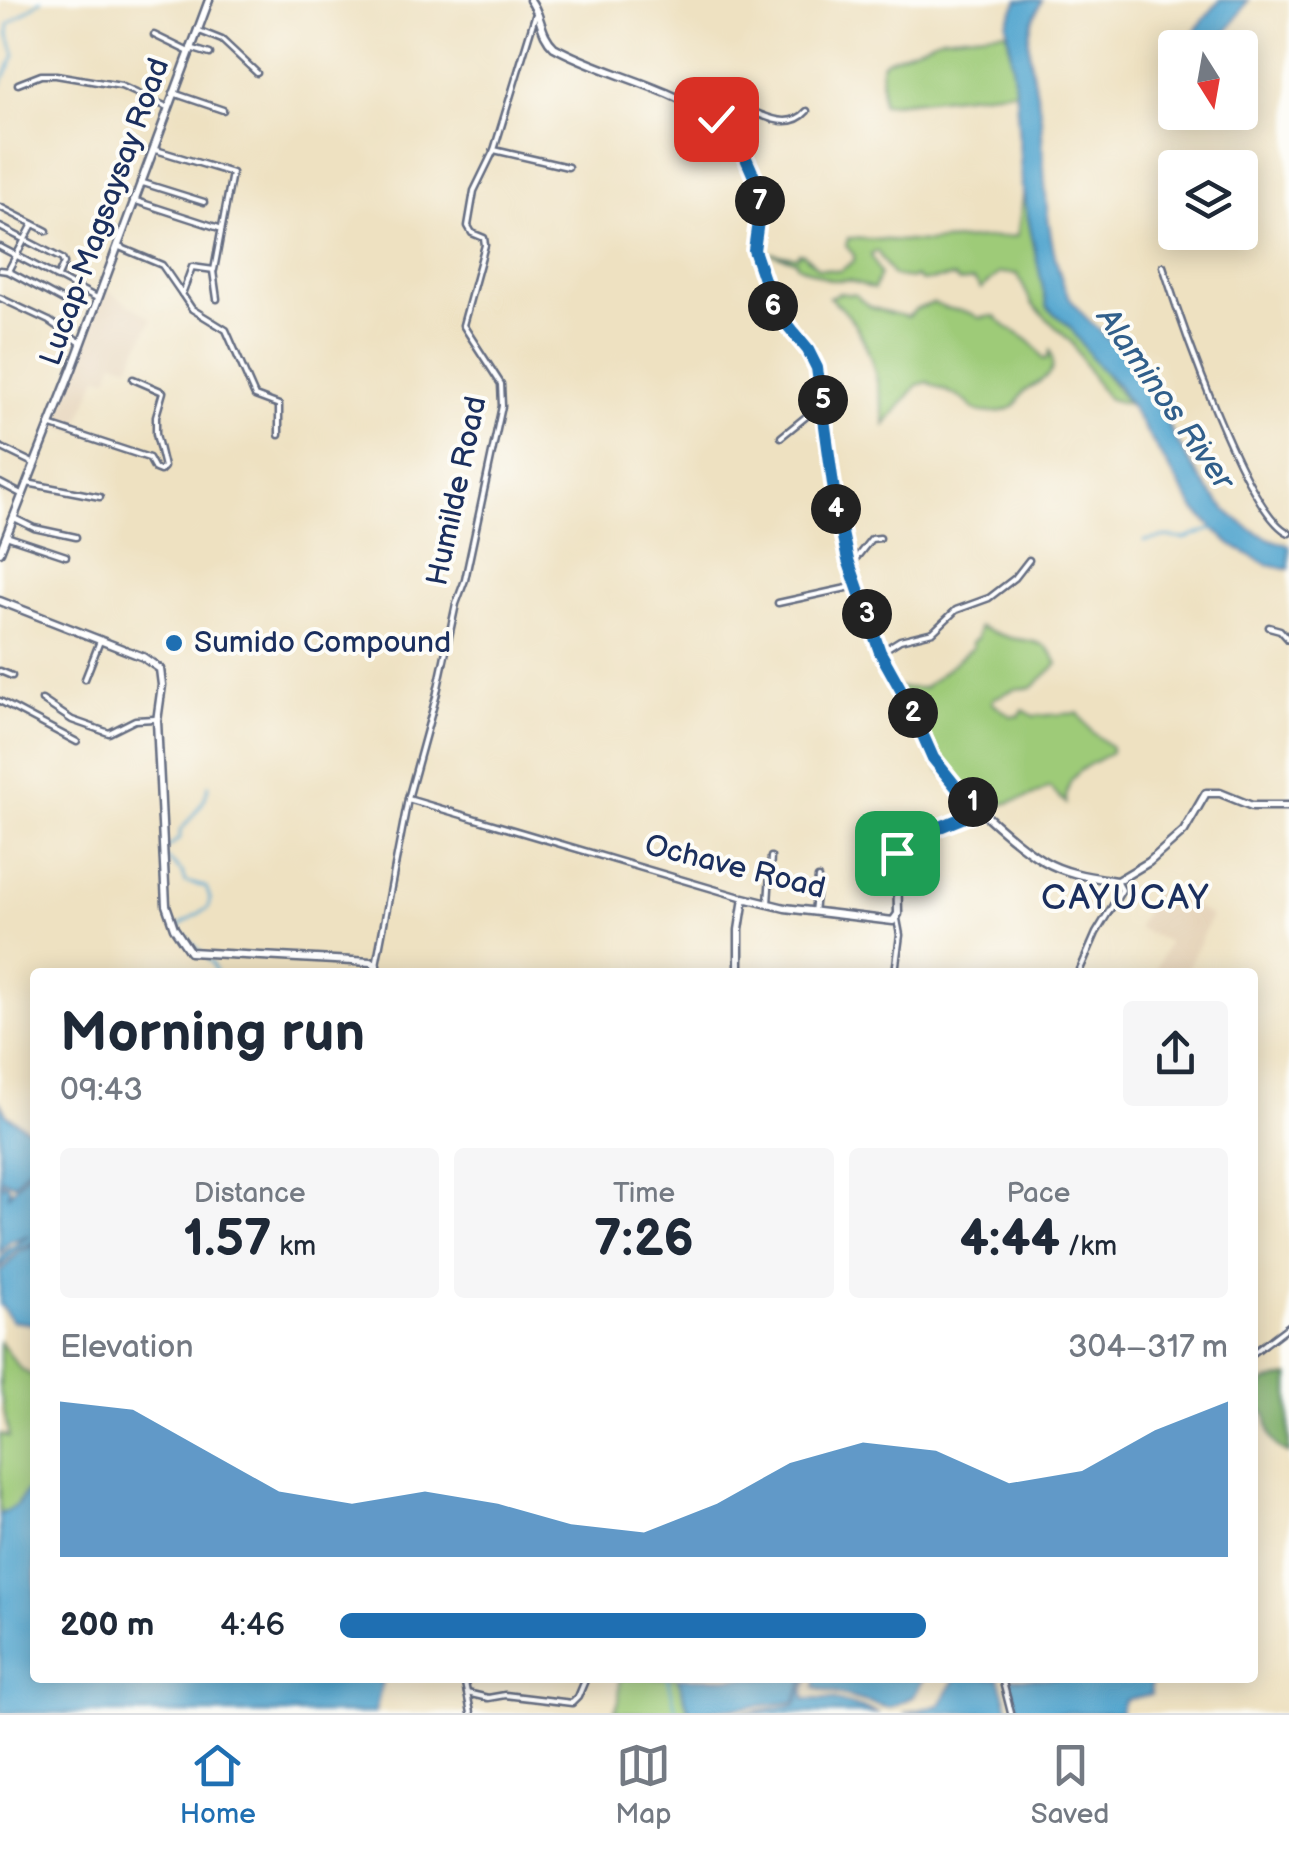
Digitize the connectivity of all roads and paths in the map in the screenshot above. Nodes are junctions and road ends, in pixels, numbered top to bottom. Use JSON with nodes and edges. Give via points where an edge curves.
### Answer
{"nodes":[{"id":1,"x":208,"y":0,"type":"edge"},
{"id":2,"x":530,"y":0,"type":"edge"},
{"id":3,"x":537,"y":11,"type":"junction"},
{"id":4,"x":197,"y":30,"type":"junction"},
{"id":5,"x":154,"y":35,"type":"dead end"},
{"id":6,"x":189,"y":50,"type":"junction"},
{"id":7,"x":210,"y":54,"type":"dead end"},
{"id":8,"x":257,"y":74,"type":"dead end"},
{"id":9,"x":18,"y":84,"type":"dead end"},
{"id":10,"x":173,"y":93,"type":"junction"},
{"id":11,"x":167,"y":107,"type":"junction"},
{"id":12,"x":223,"y":110,"type":"dead end"},
{"id":13,"x":807,"y":111,"type":"dead end"},
{"id":14,"x":716,"y":119,"type":"junction"},
{"id":15,"x":151,"y":148,"type":"junction"},
{"id":16,"x":494,"y":150,"type":"junction"},
{"id":17,"x":568,"y":167,"type":"dead end"},
{"id":18,"x":140,"y":182,"type":"junction"},
{"id":19,"x":133,"y":200,"type":"junction"},
{"id":20,"x":204,"y":202,"type":"dead end"},
{"id":21,"x":0,"y":207,"type":"edge"},
{"id":22,"x":33,"y":224,"type":"junction"},
{"id":23,"x":0,"y":227,"type":"edge"},
{"id":24,"x":220,"y":228,"type":"junction"},
{"id":25,"x":47,"y":232,"type":"dead end"},
{"id":26,"x":25,"y":240,"type":"junction"},
{"id":27,"x":116,"y":246,"type":"junction"},
{"id":28,"x":0,"y":247,"type":"edge"},
{"id":29,"x":16,"y":256,"type":"junction"},
{"id":30,"x":1163,"y":266,"type":"dead end"},
{"id":31,"x":0,"y":270,"type":"edge"},
{"id":32,"x":8,"y":271,"type":"junction"},
{"id":33,"x":214,"y":271,"type":"junction"},
{"id":34,"x":56,"y":278,"type":"junction"},
{"id":35,"x":80,"y":288,"type":"junction"},
{"id":36,"x":182,"y":294,"type":"junction"},
{"id":37,"x":0,"y":298,"type":"edge"},
{"id":38,"x":97,"y":298,"type":"junction"},
{"id":39,"x":216,"y":299,"type":"dead end"},
{"id":40,"x":81,"y":342,"type":"junction"},
{"id":41,"x":133,"y":380,"type":"dead end"},
{"id":42,"x":824,"y":410,"type":"junction"},
{"id":43,"x":49,"y":425,"type":"junction"},
{"id":44,"x":280,"y":435,"type":"dead end"},
{"id":45,"x":781,"y":438,"type":"dead end"},
{"id":46,"x":0,"y":447,"type":"edge"},
{"id":47,"x":34,"y":464,"type":"junction"},
{"id":48,"x":0,"y":483,"type":"edge"},
{"id":49,"x":28,"y":483,"type":"junction"},
{"id":50,"x":23,"y":494,"type":"junction"},
{"id":51,"x":100,"y":497,"type":"dead end"},
{"id":52,"x":14,"y":518,"type":"junction"},
{"id":53,"x":1289,"y":533,"type":"edge"},
{"id":54,"x":6,"y":536,"type":"junction"},
{"id":55,"x":76,"y":537,"type":"dead end"},
{"id":56,"x":880,"y":538,"type":"dead end"},
{"id":57,"x":0,"y":552,"type":"edge"},
{"id":58,"x":66,"y":556,"type":"dead end"},
{"id":59,"x":848,"y":560,"type":"junction"},
{"id":60,"x":1029,"y":560,"type":"dead end"},
{"id":61,"x":856,"y":586,"type":"junction"},
{"id":62,"x":0,"y":600,"type":"edge"},
{"id":63,"x":778,"y":603,"type":"dead end"},
{"id":64,"x":1269,"y":627,"type":"dead end"},
{"id":65,"x":1289,"y":640,"type":"edge"},
{"id":66,"x":100,"y":641,"type":"junction"},
{"id":67,"x":880,"y":652,"type":"junction"},
{"id":68,"x":0,"y":671,"type":"edge"},
{"id":69,"x":12,"y":676,"type":"dead end"},
{"id":70,"x":85,"y":678,"type":"dead end"},
{"id":71,"x":42,"y":700,"type":"dead end"},
{"id":72,"x":0,"y":701,"type":"edge"},
{"id":73,"x":156,"y":719,"type":"junction"},
{"id":74,"x":77,"y":742,"type":"dead end"},
{"id":75,"x":408,"y":799,"type":"junction"},
{"id":76,"x":1289,"y":806,"type":"edge"},
{"id":77,"x":982,"y":810,"type":"junction"},
{"id":78,"x":771,"y":857,"type":"dead end"},
{"id":79,"x":818,"y":878,"type":"dead end"},
{"id":80,"x":1127,"y":878,"type":"junction"},
{"id":81,"x":1117,"y":881,"type":"junction"},
{"id":82,"x":1122,"y":890,"type":"junction"},
{"id":83,"x":744,"y":898,"type":"junction"},
{"id":84,"x":768,"y":904,"type":"junction"},
{"id":85,"x":814,"y":912,"type":"junction"},
{"id":86,"x":896,"y":919,"type":"junction"},
{"id":87,"x":373,"y":968,"type":"edge"},
{"id":88,"x":376,"y":968,"type":"edge"},
{"id":89,"x":739,"y":968,"type":"edge"},
{"id":90,"x":896,"y":968,"type":"edge"},
{"id":91,"x":1082,"y":968,"type":"edge"},
{"id":92,"x":1289,"y":1326,"type":"edge"},
{"id":93,"x":1258,"y":1349,"type":"edge"},
{"id":94,"x":465,"y":1683,"type":"edge"},
{"id":95,"x":584,"y":1683,"type":"edge"},
{"id":96,"x":1003,"y":1683,"type":"edge"},
{"id":97,"x":467,"y":1693,"type":"junction"},
{"id":98,"x":472,"y":1713,"type":"edge"},
{"id":99,"x":1011,"y":1713,"type":"edge"}],
"edges":[{"from":1,"to":4,"type":"street","name":"Lucap-Magsaysay Road"},
{"from":2,"to":3,"type":"street"},
{"from":3,"to":14,"type":"street","via":[[554,47]]},
{"from":3,"to":16,"type":"street"},
{"from":4,"to":6,"type":"street","name":"Lucap-Magsaysay Road"},
{"from":4,"to":8,"type":"street","via":[[222,40]]},
{"from":5,"to":6,"type":"street"},
{"from":6,"to":7,"type":"street"},
{"from":6,"to":10,"type":"street","name":"Lucap-Magsaysay Road"},
{"from":9,"to":11,"type":"street","via":[[56,75],[121,86]]},
{"from":10,"to":11,"type":"street","name":"Lucap-Magsaysay Road"},
{"from":10,"to":12,"type":"street"},
{"from":11,"to":15,"type":"street","name":"Lucap-Magsaysay Road"},
{"from":13,"to":14,"type":"street","via":[[785,122],[728,102]]},
{"from":14,"to":42,"type":"street","via":[[749,160],[760,198],[758,266],[774,309],[813,357]]},
{"from":15,"to":18,"type":"street","name":"Lucap-Magsaysay Road"},
{"from":15,"to":24,"type":"street","via":[[232,172]]},
{"from":16,"to":17,"type":"street"},
{"from":16,"to":75,"type":"street","name":"Humilde Road","via":[[473,195],[468,228],[485,244],[462,322],[503,388],[502,406]]},
{"from":18,"to":19,"type":"street","name":"Lucap-Magsaysay Road"},
{"from":18,"to":20,"type":"street"},
{"from":19,"to":24,"type":"street"},
{"from":19,"to":27,"type":"street","name":"Lucap-Magsaysay Road"},
{"from":21,"to":22,"type":"street"},
{"from":22,"to":25,"type":"street"},
{"from":22,"to":26,"type":"street"},
{"from":23,"to":26,"type":"street"},
{"from":24,"to":33,"type":"street"},
{"from":26,"to":29,"type":"street"},
{"from":26,"to":34,"type":"street","via":[[64,261]]},
{"from":27,"to":36,"type":"street","via":[[162,265]]},
{"from":27,"to":38,"type":"street","name":"Lucap-Magsaysay Road"},
{"from":28,"to":29,"type":"street"},
{"from":29,"to":32,"type":"street"},
{"from":29,"to":34,"type":"street"},
{"from":30,"to":53,"type":"street","via":[[1215,412],[1264,505]]},
{"from":31,"to":32,"type":"street"},
{"from":32,"to":35,"type":"street","via":[[67,303]]},
{"from":33,"to":36,"type":"street","via":[[192,267]]},
{"from":33,"to":39,"type":"street"},
{"from":34,"to":35,"type":"street"},
{"from":35,"to":38,"type":"street"},
{"from":36,"to":44,"type":"street","via":[[225,329],[255,396],[279,405]]},
{"from":37,"to":40,"type":"street"},
{"from":38,"to":40,"type":"street","name":"Lucap-Magsaysay Road"},
{"from":40,"to":43,"type":"street","name":"Lucap-Magsaysay Road"},
{"from":41,"to":43,"type":"street","via":[[163,392],[156,416],[160,471],[149,458]]},
{"from":42,"to":45,"type":"street"},
{"from":42,"to":59,"type":"street"},
{"from":43,"to":47,"type":"street","name":"Lucap-Magsaysay Road"},
{"from":46,"to":47,"type":"street"},
{"from":47,"to":49,"type":"street","name":"Lucap-Magsaysay Road"},
{"from":48,"to":50,"type":"street"},
{"from":49,"to":50,"type":"street","name":"Lucap-Magsaysay Road"},
{"from":49,"to":51,"type":"street"},
{"from":50,"to":52,"type":"street","name":"Lucap-Magsaysay Road"},
{"from":52,"to":54,"type":"street","name":"Lucap-Magsaysay Road"},
{"from":52,"to":55,"type":"street"},
{"from":54,"to":57,"type":"street","name":"Lucap-Magsaysay Road"},
{"from":54,"to":58,"type":"street"},
{"from":56,"to":59,"type":"street"},
{"from":59,"to":61,"type":"street"},
{"from":60,"to":67,"type":"street","via":[[990,598],[956,610],[926,635]]},
{"from":61,"to":63,"type":"street"},
{"from":61,"to":67,"type":"street"},
{"from":62,"to":66,"type":"street"},
{"from":64,"to":65,"type":"street"},
{"from":66,"to":70,"type":"street"},
{"from":66,"to":73,"type":"street","via":[[160,669]]},
{"from":67,"to":77,"type":"street","via":[[933,758]]},
{"from":68,"to":69,"type":"street"},
{"from":71,"to":73,"type":"street","via":[[109,733],[135,720]]},
{"from":72,"to":74,"type":"street"},
{"from":73,"to":87,"type":"street","via":[[167,911],[189,951],[351,960]]},
{"from":75,"to":83,"type":"street","name":"Ochave Road"},
{"from":75,"to":88,"type":"street"},
{"from":76,"to":80,"type":"street","via":[[1252,806],[1206,793],[1184,831]]},
{"from":77,"to":81,"type":"street","via":[[1051,865]]},
{"from":77,"to":86,"type":"street","via":[[902,845]]},
{"from":78,"to":84,"type":"street"},
{"from":79,"to":85,"type":"street"},
{"from":80,"to":81,"type":"street"},
{"from":80,"to":82,"type":"street"},
{"from":81,"to":82,"type":"street"},
{"from":82,"to":91,"type":"street"},
{"from":83,"to":84,"type":"street","name":"Ochave Road"},
{"from":83,"to":89,"type":"street"},
{"from":84,"to":85,"type":"street","name":"Ochave Road"},
{"from":85,"to":86,"type":"street","name":"Ochave Road"},
{"from":86,"to":90,"type":"street"},
{"from":92,"to":93,"type":"street"},
{"from":94,"to":97,"type":"street"},
{"from":95,"to":97,"type":"street","via":[[570,1704]]},
{"from":96,"to":99,"type":"street"},
{"from":97,"to":98,"type":"street"}]}
